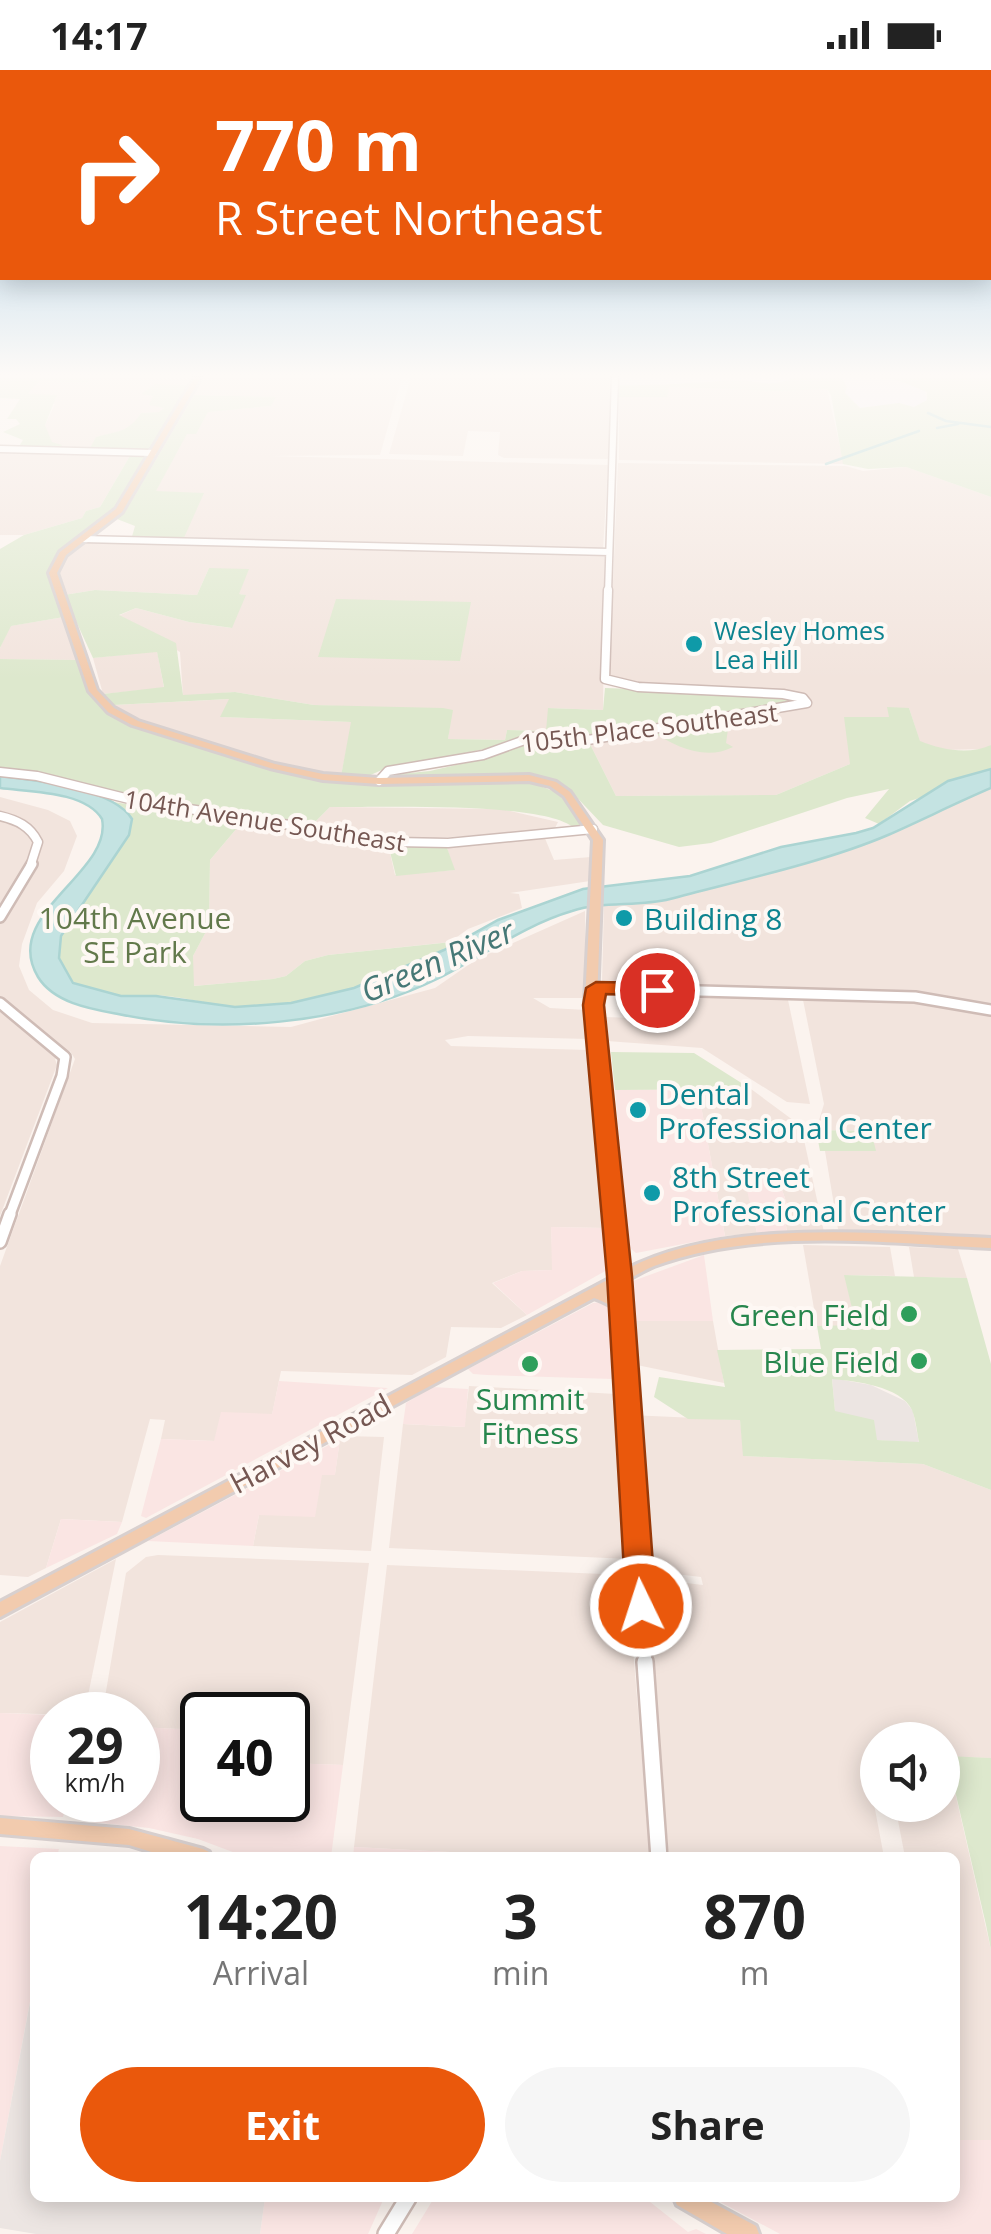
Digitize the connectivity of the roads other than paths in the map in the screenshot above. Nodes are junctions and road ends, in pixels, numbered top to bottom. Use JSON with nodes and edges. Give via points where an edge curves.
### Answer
{"nodes":[{"id":1,"x":137,"y":478,"type":"edge"},
{"id":2,"x":611,"y":478,"type":"edge"},
{"id":3,"x":83,"y":540,"type":"junction"},
{"id":4,"x":609,"y":552,"type":"junction"},
{"id":5,"x":0,"y":772,"type":"edge"},
{"id":6,"x":379,"y":781,"type":"junction"},
{"id":7,"x":0,"y":816,"type":"edge"},
{"id":8,"x":593,"y":829,"type":"junction"},
{"id":9,"x":0,"y":917,"type":"edge"},
{"id":10,"x":594,"y":988,"type":"junction"},
{"id":11,"x":0,"y":1003,"type":"edge"},
{"id":12,"x":991,"y":1010,"type":"edge"},
{"id":13,"x":0,"y":1242,"type":"edge"},
{"id":14,"x":991,"y":1243,"type":"edge"},
{"id":15,"x":617,"y":1248,"type":"junction"},
{"id":16,"x":657,"y":1260,"type":"junction"},
{"id":17,"x":620,"y":1276,"type":"junction"},
{"id":18,"x":588,"y":1293,"type":"junction"},
{"id":19,"x":621,"y":1305,"type":"junction"},
{"id":20,"x":0,"y":1610,"type":"edge"},
{"id":21,"x":0,"y":1826,"type":"edge"},
{"id":22,"x":181,"y":1852,"type":"edge"},
{"id":23,"x":660,"y":1852,"type":"edge"},
{"id":24,"x":406,"y":2202,"type":"edge"},
{"id":25,"x":691,"y":2202,"type":"edge"},
{"id":26,"x":386,"y":2234,"type":"edge"},
{"id":27,"x":748,"y":2234,"type":"edge"}],
"edges":[{"from":1,"to":3,"type":"main road","via":[[116,514]]},
{"from":2,"to":4,"type":"street"},
{"from":3,"to":4,"type":"street"},
{"from":3,"to":6,"type":"main road","via":[[63,554],[54,578],[93,690],[111,710],[148,728],[289,770]]},
{"from":4,"to":6,"type":"street","name":"105th Place Southeast","via":[[605,679],[798,696],[806,704],[582,740],[533,737],[490,754],[387,771]]},
{"from":5,"to":8,"type":"street","name":"104th Avenue Southeast","via":[[396,842]]},
{"from":6,"to":8,"type":"main road","via":[[537,779],[560,788]]},
{"from":7,"to":9,"type":"street","via":[[22,822],[38,842]]},
{"from":8,"to":10,"type":"main road"},
{"from":10,"to":12,"type":"street","via":[[924,997]]},
{"from":10,"to":15,"type":"main road"},
{"from":11,"to":13,"type":"street","via":[[64,1057]]},
{"from":14,"to":16,"type":"main road","name":"Harvey Road","via":[[766,1238]]},
{"from":15,"to":16,"type":"main road"},
{"from":15,"to":17,"type":"main road"},
{"from":16,"to":17,"type":"main road","name":"Harvey Road"},
{"from":17,"to":18,"type":"main road","name":"Harvey Road"},
{"from":17,"to":19,"type":"street"},
{"from":18,"to":19,"type":"main road"},
{"from":18,"to":20,"type":"main road","name":"Harvey Road"},
{"from":19,"to":23,"type":"street"},
{"from":21,"to":22,"type":"main road","via":[[128,1837]]},
{"from":24,"to":26,"type":"street"},
{"from":25,"to":27,"type":"main road"}]}
